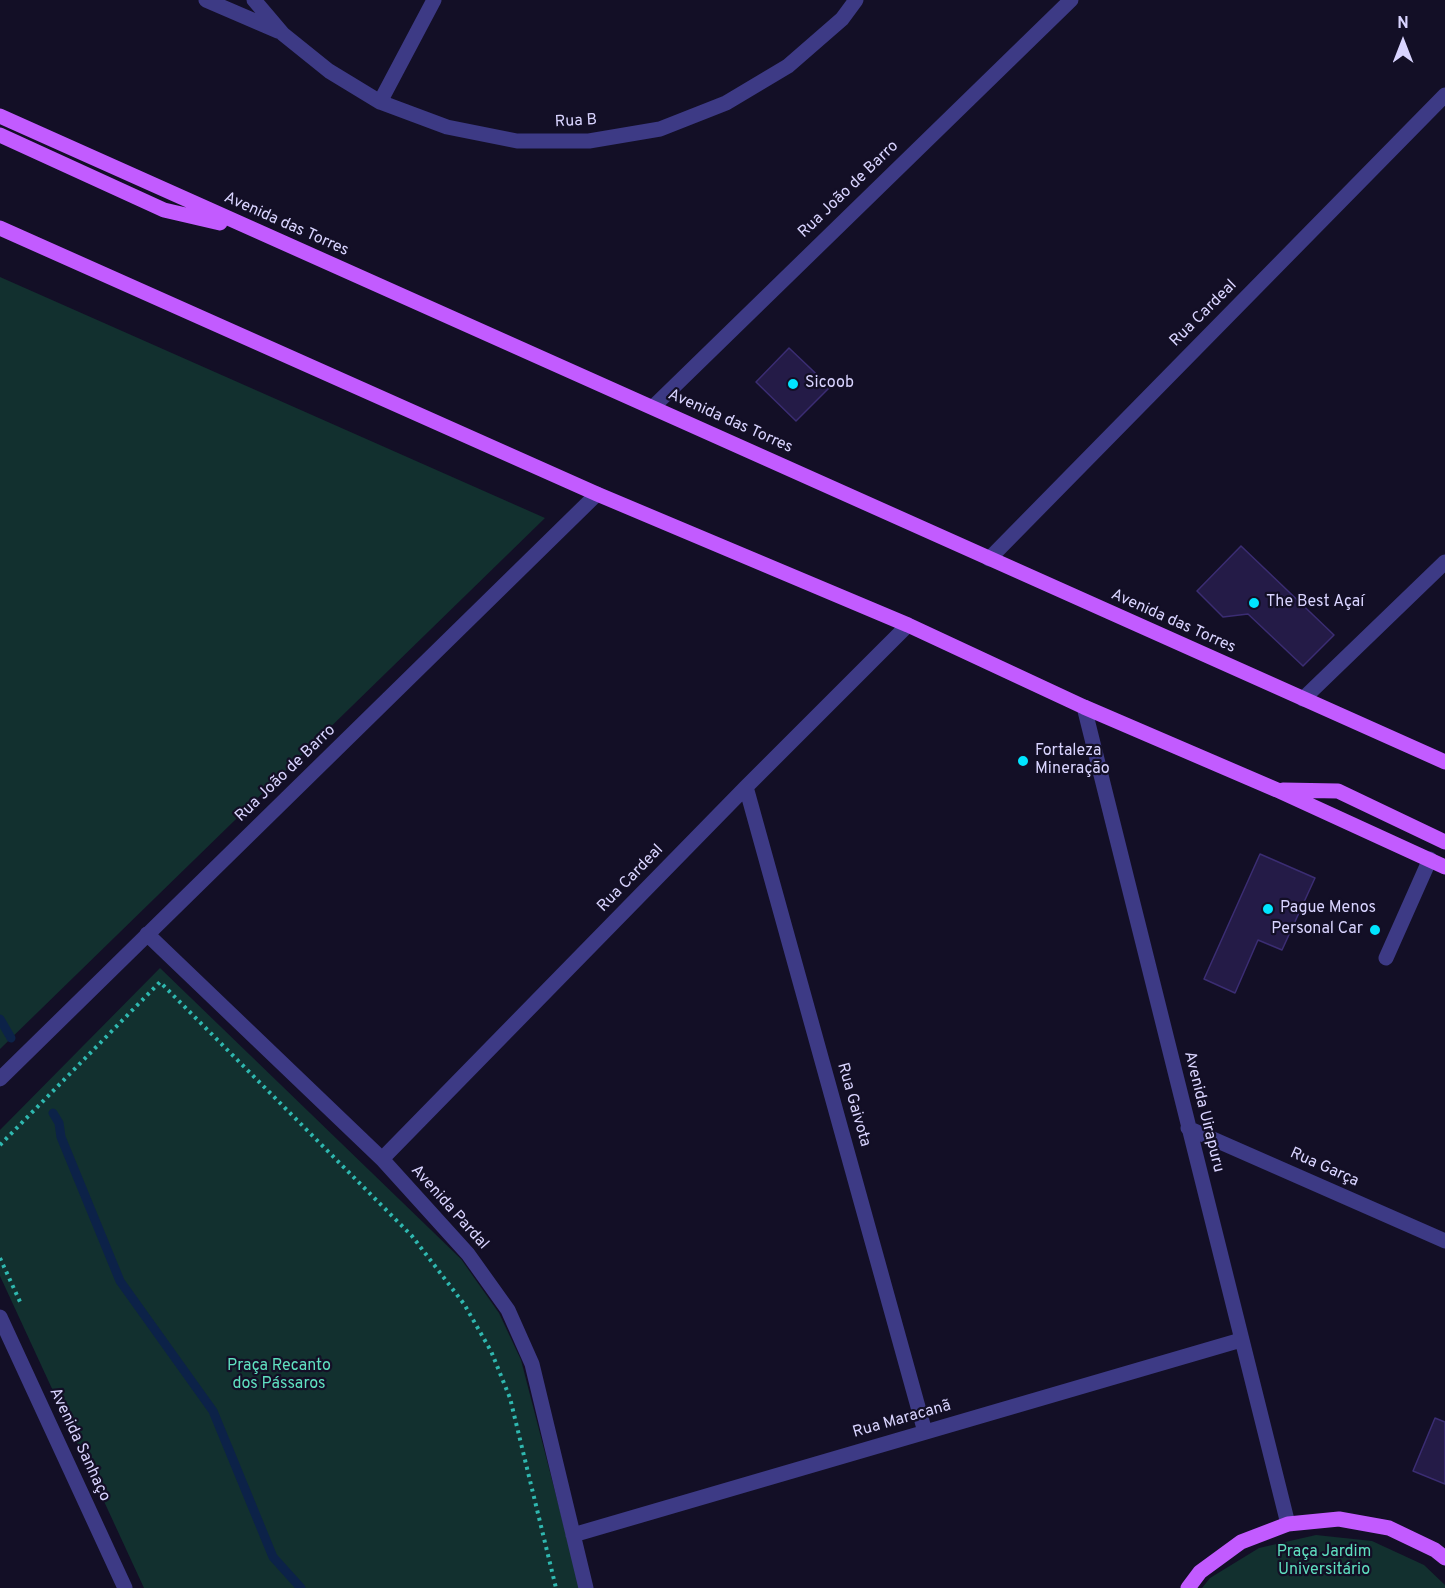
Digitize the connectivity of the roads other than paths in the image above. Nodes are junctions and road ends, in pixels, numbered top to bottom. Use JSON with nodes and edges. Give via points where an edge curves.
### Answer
{"nodes":[{"id":1,"x":206,"y":0,"type":"edge"},
{"id":2,"x":254,"y":0,"type":"edge"},
{"id":3,"x":434,"y":0,"type":"edge"},
{"id":4,"x":856,"y":0,"type":"edge"},
{"id":5,"x":1071,"y":0,"type":"edge"},
{"id":6,"x":283,"y":34,"type":"junction"},
{"id":7,"x":1445,"y":95,"type":"edge"},
{"id":8,"x":380,"y":102,"type":"junction"},
{"id":9,"x":0,"y":116,"type":"edge"},
{"id":10,"x":0,"y":135,"type":"edge"},
{"id":11,"x":0,"y":228,"type":"edge"},
{"id":12,"x":252,"y":230,"type":"junction"},
{"id":13,"x":653,"y":407,"type":"junction"},
{"id":14,"x":597,"y":494,"type":"junction"},
{"id":15,"x":988,"y":559,"type":"junction"},
{"id":16,"x":1445,"y":562,"type":"edge"},
{"id":17,"x":908,"y":625,"type":"junction"},
{"id":18,"x":1303,"y":699,"type":"junction"},
{"id":19,"x":1084,"y":707,"type":"junction"},
{"id":20,"x":1445,"y":762,"type":"edge"},
{"id":21,"x":746,"y":787,"type":"junction"},
{"id":22,"x":1277,"y":789,"type":"junction"},
{"id":23,"x":1445,"y":842,"type":"edge"},
{"id":24,"x":1430,"y":860,"type":"junction"},
{"id":25,"x":1445,"y":867,"type":"edge"},
{"id":26,"x":147,"y":934,"type":"junction"},
{"id":27,"x":1386,"y":958,"type":"dead end"},
{"id":28,"x":0,"y":1080,"type":"edge"},
{"id":29,"x":1188,"y":1128,"type":"junction"},
{"id":30,"x":382,"y":1160,"type":"junction"},
{"id":31,"x":1445,"y":1241,"type":"edge"},
{"id":32,"x":0,"y":1317,"type":"edge"},
{"id":33,"x":1241,"y":1340,"type":"junction"},
{"id":34,"x":925,"y":1432,"type":"junction"},
{"id":35,"x":1288,"y":1524,"type":"junction"},
{"id":36,"x":573,"y":1535,"type":"junction"},
{"id":37,"x":1445,"y":1558,"type":"edge"},
{"id":38,"x":125,"y":1588,"type":"edge"},
{"id":39,"x":586,"y":1588,"type":"edge"},
{"id":40,"x":1188,"y":1588,"type":"edge"}],
"edges":[{"from":1,"to":6,"type":"street","name":"Rua B"},
{"from":2,"to":6,"type":"street","name":"Rua B"},
{"from":3,"to":8,"type":"street"},
{"from":4,"to":8,"type":"street","name":"Rua B","via":[[842,19],[788,66],[726,103],[660,129],[589,141],[517,141],[447,127]]},
{"from":5,"to":13,"type":"street","name":"Rua João de Barro"},
{"from":6,"to":8,"type":"street","name":"Rua B","via":[[329,71]]},
{"from":7,"to":15,"type":"street","name":"Rua Cardeal"},
{"from":9,"to":12,"type":"main road","name":"Avenida das Torres"},
{"from":10,"to":12,"type":"main road","via":[[164,210]]},
{"from":11,"to":14,"type":"main road"},
{"from":12,"to":13,"type":"main road","name":"Avenida das Torres"},
{"from":13,"to":15,"type":"main road","name":"Avenida das Torres"},
{"from":14,"to":17,"type":"main road"},
{"from":14,"to":26,"type":"street","name":"Rua João de Barro"},
{"from":15,"to":18,"type":"main road","name":"Avenida das Torres"},
{"from":16,"to":18,"type":"street"},
{"from":17,"to":19,"type":"main road"},
{"from":17,"to":21,"type":"street","name":"Rua Cardeal"},
{"from":18,"to":20,"type":"main road","name":"Avenida das Torres"},
{"from":19,"to":22,"type":"main road"},
{"from":19,"to":29,"type":"street","name":"Avenida Uirapuru"},
{"from":21,"to":30,"type":"street","name":"Rua Cardeal"},
{"from":21,"to":34,"type":"street","name":"Rua Gaivota"},
{"from":22,"to":23,"type":"main road","via":[[1338,791]]},
{"from":22,"to":24,"type":"main road"},
{"from":24,"to":25,"type":"main road"},
{"from":24,"to":27,"type":"street"},
{"from":26,"to":28,"type":"street","name":"Rua João de Barro"},
{"from":26,"to":30,"type":"street","name":"Avenida Pardal"},
{"from":29,"to":31,"type":"street","name":"Rua Garça"},
{"from":29,"to":33,"type":"street","name":"Avenida Uirapuru"},
{"from":30,"to":36,"type":"street","name":"Avenida Pardal","via":[[468,1254],[508,1310],[532,1364]]},
{"from":32,"to":38,"type":"street","name":"Avenida Sanhaço"},
{"from":33,"to":34,"type":"street","name":"Rua Maracanã"},
{"from":33,"to":35,"type":"street","name":"Avenida Uirapuru"},
{"from":34,"to":36,"type":"street","name":"Rua Maracanã"},
{"from":35,"to":37,"type":"main road","via":[[1339,1519],[1389,1528]]},
{"from":35,"to":40,"type":"main road","via":[[1241,1542],[1200,1572]]},
{"from":36,"to":39,"type":"street","name":"Avenida Pardal"}]}
